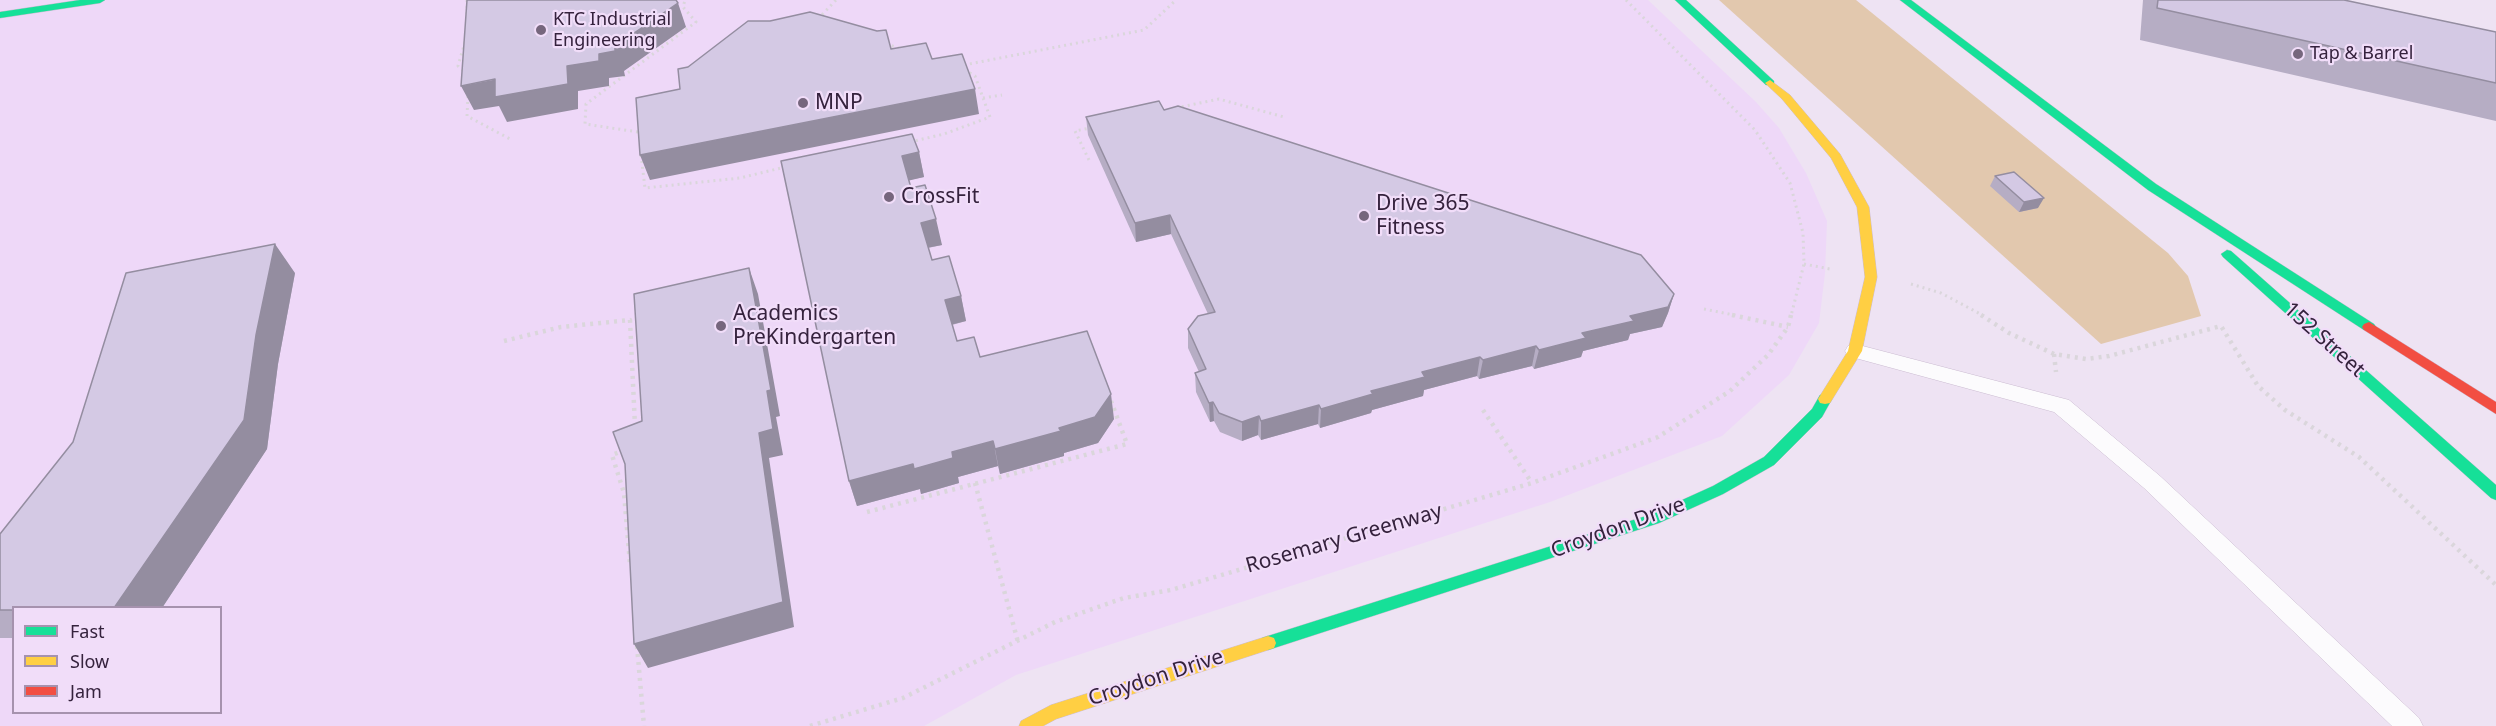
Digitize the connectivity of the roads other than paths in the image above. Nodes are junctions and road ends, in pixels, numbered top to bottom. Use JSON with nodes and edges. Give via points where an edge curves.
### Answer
{"nodes":[{"id":1,"x":100,"y":0,"type":"edge"},
{"id":2,"x":1680,"y":0,"type":"edge"},
{"id":3,"x":1905,"y":0,"type":"edge"},
{"id":4,"x":0,"y":15,"type":"edge"},
{"id":5,"x":2152,"y":186,"type":"junction"},
{"id":6,"x":1855,"y":351,"type":"junction"},
{"id":7,"x":2496,"y":409,"type":"edge"},
{"id":8,"x":2496,"y":495,"type":"edge"},
{"id":9,"x":1027,"y":726,"type":"edge"},
{"id":10,"x":2410,"y":726,"type":"edge"}],
"edges":[{"from":1,"to":4,"type":"street"},
{"from":2,"to":6,"type":"street","name":"Croydon Drive","via":[[1786,97],[1836,157],[1863,207],[1871,277]]},
{"from":3,"to":5,"type":"street","name":"152 Street"},
{"from":5,"to":7,"type":"street","name":"152 Street"},
{"from":5,"to":8,"type":"street","name":"152 Street"},
{"from":6,"to":9,"type":"street","name":"Croydon Drive","via":[[1817,413],[1769,461],[1654,519],[1062,709]]},
{"from":6,"to":10,"type":"lane","via":[[2061,406],[2152,482]]}]}
